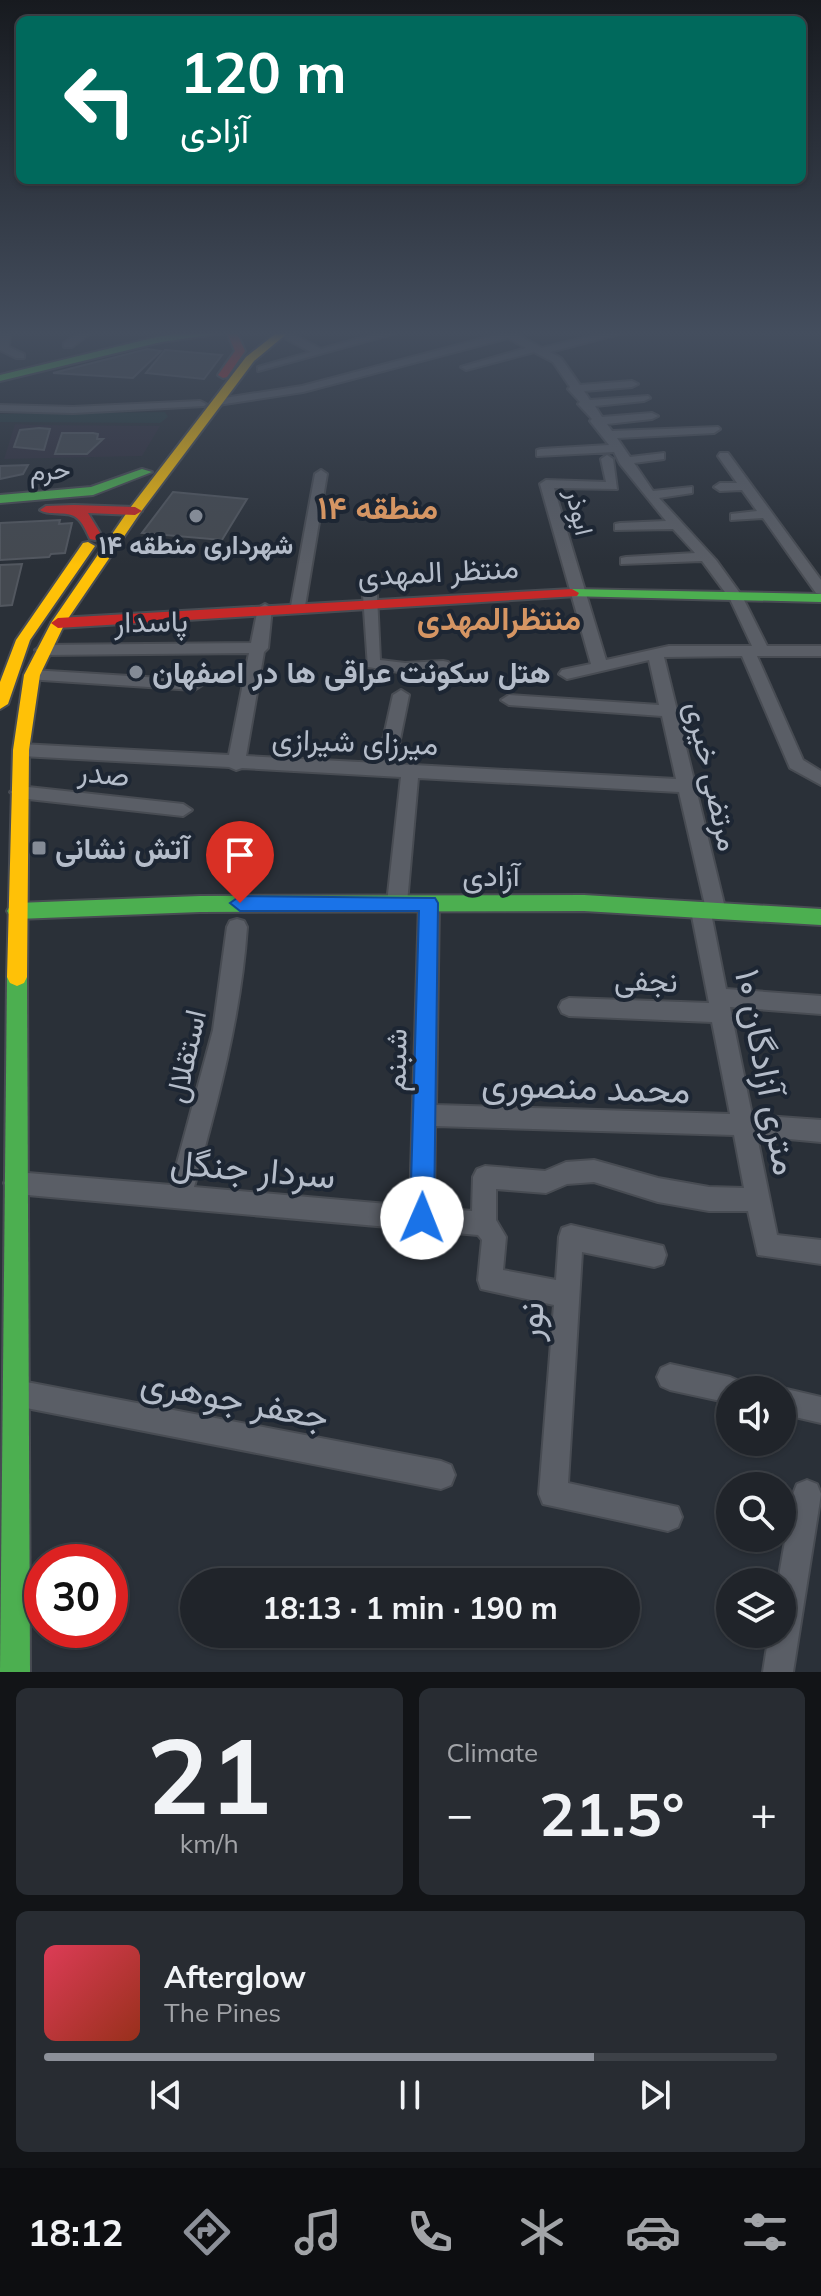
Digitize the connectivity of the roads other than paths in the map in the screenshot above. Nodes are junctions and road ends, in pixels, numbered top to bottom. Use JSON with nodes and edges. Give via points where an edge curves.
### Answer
{"nodes":[{"id":1,"x":37,"y":409,"type":"edge"},
{"id":2,"x":92,"y":409,"type":"edge"},
{"id":3,"x":203,"y":409,"type":"edge"},
{"id":4,"x":205,"y":409,"type":"edge"},
{"id":5,"x":588,"y":409,"type":"edge"},
{"id":6,"x":652,"y":416,"type":"dead end"},
{"id":7,"x":596,"y":421,"type":"junction"},
{"id":8,"x":714,"y":429,"type":"dead end"},
{"id":9,"x":606,"y":435,"type":"junction"},
{"id":10,"x":541,"y":453,"type":"dead end"},
{"id":11,"x":611,"y":454,"type":"junction"},
{"id":12,"x":660,"y":456,"type":"dead end"},
{"id":13,"x":724,"y":456,"type":"dead end"},
{"id":14,"x":624,"y":461,"type":"junction"},
{"id":15,"x":146,"y":472,"type":"junction"},
{"id":16,"x":321,"y":474,"type":"dead end"},
{"id":17,"x":747,"y":486,"type":"junction"},
{"id":18,"x":720,"y":487,"type":"dead end"},
{"id":19,"x":688,"y":490,"type":"dead end"},
{"id":20,"x":650,"y":495,"type":"junction"},
{"id":21,"x":0,"y":499,"type":"edge"},
{"id":22,"x":78,"y":502,"type":"junction"},
{"id":23,"x":115,"y":510,"type":"junction"},
{"id":24,"x":135,"y":511,"type":"junction"},
{"id":25,"x":0,"y":512,"type":"edge"},
{"id":26,"x":768,"y":514,"type":"junction"},
{"id":27,"x":736,"y":517,"type":"dead end"},
{"id":28,"x":675,"y":525,"type":"junction"},
{"id":29,"x":620,"y":527,"type":"dead end"},
{"id":30,"x":95,"y":536,"type":"junction"},
{"id":31,"x":705,"y":557,"type":"junction"},
{"id":32,"x":626,"y":561,"type":"dead end"},
{"id":33,"x":581,"y":589,"type":"junction"},
{"id":34,"x":821,"y":590,"type":"edge"},
{"id":35,"x":370,"y":598,"type":"junction"},
{"id":36,"x":821,"y":598,"type":"edge"},
{"id":37,"x":737,"y":599,"type":"junction"},
{"id":38,"x":299,"y":602,"type":"junction"},
{"id":39,"x":265,"y":608,"type":"junction"},
{"id":40,"x":63,"y":615,"type":"junction"},
{"id":41,"x":86,"y":615,"type":"junction"},
{"id":42,"x":260,"y":648,"type":"junction"},
{"id":43,"x":43,"y":650,"type":"junction"},
{"id":44,"x":821,"y":651,"type":"edge"},
{"id":45,"x":755,"y":652,"type":"junction"},
{"id":46,"x":655,"y":653,"type":"junction"},
{"id":47,"x":443,"y":666,"type":"dead end"},
{"id":48,"x":600,"y":667,"type":"junction"},
{"id":49,"x":567,"y":674,"type":"dead end"},
{"id":50,"x":32,"y":675,"type":"junction"},
{"id":51,"x":194,"y":685,"type":"dead end"},
{"id":52,"x":401,"y":695,"type":"dead end"},
{"id":53,"x":509,"y":700,"type":"dead end"},
{"id":54,"x":0,"y":704,"type":"edge"},
{"id":55,"x":669,"y":711,"type":"junction"},
{"id":56,"x":21,"y":750,"type":"junction"},
{"id":57,"x":236,"y":764,"type":"junction"},
{"id":58,"x":385,"y":770,"type":"junction"},
{"id":59,"x":410,"y":771,"type":"junction"},
{"id":60,"x":821,"y":779,"type":"edge"},
{"id":61,"x":686,"y":786,"type":"junction"},
{"id":62,"x":19,"y":792,"type":"junction"},
{"id":63,"x":183,"y":810,"type":"dead end"},
{"id":64,"x":397,"y":903,"type":"junction"},
{"id":65,"x":429,"y":903,"type":"junction"},
{"id":66,"x":17,"y":911,"type":"junction"},
{"id":67,"x":709,"y":911,"type":"junction"},
{"id":68,"x":821,"y":917,"type":"edge"},
{"id":69,"x":237,"y":927,"type":"dead end"},
{"id":70,"x":721,"y":1005,"type":"junction"},
{"id":71,"x":821,"y":1005,"type":"edge"},
{"id":72,"x":569,"y":1007,"type":"dead end"},
{"id":73,"x":8,"y":1023,"type":"edge"},
{"id":74,"x":8,"y":1077,"type":"edge"},
{"id":75,"x":424,"y":1115,"type":"junction"},
{"id":76,"x":745,"y":1125,"type":"junction"},
{"id":77,"x":821,"y":1131,"type":"edge"},
{"id":78,"x":16,"y":1183,"type":"junction"},
{"id":79,"x":179,"y":1197,"type":"junction"},
{"id":80,"x":759,"y":1200,"type":"junction"},
{"id":81,"x":422,"y":1218,"type":"junction"},
{"id":82,"x":484,"y":1224,"type":"junction"},
{"id":83,"x":821,"y":1252,"type":"edge"},
{"id":84,"x":654,"y":1255,"type":"dead end"},
{"id":85,"x":567,"y":1295,"type":"junction"},
{"id":86,"x":670,"y":1377,"type":"dead end"},
{"id":87,"x":716,"y":1387,"type":"edge"},
{"id":88,"x":16,"y":1393,"type":"junction"},
{"id":89,"x":796,"y":1404,"type":"edge"},
{"id":90,"x":821,"y":1410,"type":"edge"},
{"id":91,"x":441,"y":1475,"type":"dead end"},
{"id":92,"x":807,"y":1494,"type":"dead end"},
{"id":93,"x":668,"y":1517,"type":"dead end"},
{"id":94,"x":15,"y":1672,"type":"edge"},
{"id":95,"x":778,"y":1672,"type":"edge"}],
"edges":[{"from":1,"to":2,"type":"street"},
{"from":3,"to":15,"type":"main road"},
{"from":4,"to":24,"type":"main road"},
{"from":5,"to":7,"type":"street"},
{"from":6,"to":7,"type":"street"},
{"from":7,"to":9,"type":"street"},
{"from":8,"to":9,"type":"street"},
{"from":9,"to":11,"type":"street"},
{"from":10,"to":11,"type":"street"},
{"from":11,"to":14,"type":"street"},
{"from":11,"to":33,"type":"street","name":"ابوذر","via":[[613,486],[546,484]]},
{"from":12,"to":14,"type":"street"},
{"from":13,"to":17,"type":"street"},
{"from":14,"to":20,"type":"street"},
{"from":15,"to":22,"type":"main road","name":"حرم"},
{"from":15,"to":23,"type":"main road"},
{"from":16,"to":38,"type":"street"},
{"from":17,"to":18,"type":"street"},
{"from":17,"to":26,"type":"street"},
{"from":19,"to":20,"type":"street"},
{"from":20,"to":28,"type":"street"},
{"from":21,"to":22,"type":"main road","name":"حرم"},
{"from":22,"to":23,"type":"main road"},
{"from":22,"to":25,"type":"main road","name":"حرم"},
{"from":22,"to":30,"type":"main road","name":"حرم","via":[[92,521]]},
{"from":23,"to":24,"type":"main road"},
{"from":23,"to":30,"type":"main road"},
{"from":24,"to":40,"type":"main road"},
{"from":26,"to":27,"type":"street"},
{"from":26,"to":34,"type":"street"},
{"from":28,"to":29,"type":"street"},
{"from":28,"to":31,"type":"street"},
{"from":30,"to":54,"type":"main road","via":[[34,620]]},
{"from":31,"to":32,"type":"street"},
{"from":31,"to":37,"type":"street"},
{"from":33,"to":35,"type":"main road","name":"منتظر المهدی"},
{"from":33,"to":37,"type":"main road","name":"منتظر المهدی"},
{"from":33,"to":48,"type":"street"},
{"from":35,"to":38,"type":"main road","name":"منتظر المهدی"},
{"from":35,"to":47,"type":"street","via":[[373,664]]},
{"from":36,"to":37,"type":"main road","name":"منتظر المهدی"},
{"from":37,"to":45,"type":"street"},
{"from":38,"to":39,"type":"main road","name":"منتظر المهدی"},
{"from":38,"to":41,"type":"main road"},
{"from":39,"to":41,"type":"main road","name":"منتظر المهدی"},
{"from":39,"to":42,"type":"street"},
{"from":40,"to":41,"type":"main road","name":"منتظر المهدی"},
{"from":40,"to":43,"type":"main road"},
{"from":42,"to":43,"type":"street","name":"پاسدار"},
{"from":42,"to":57,"type":"street"},
{"from":43,"to":50,"type":"main road"},
{"from":44,"to":45,"type":"street"},
{"from":45,"to":46,"type":"street"},
{"from":45,"to":60,"type":"street","via":[[796,764]]},
{"from":46,"to":48,"type":"street"},
{"from":46,"to":55,"type":"street","name":"مرتضی خیری"},
{"from":48,"to":49,"type":"street"},
{"from":50,"to":51,"type":"street"},
{"from":50,"to":56,"type":"main road"},
{"from":52,"to":58,"type":"street"},
{"from":53,"to":55,"type":"street"},
{"from":55,"to":61,"type":"street","name":"مرتضی خیری"},
{"from":56,"to":57,"type":"street","name":"میرزای شیرازی"},
{"from":56,"to":62,"type":"main road"},
{"from":57,"to":58,"type":"street","name":"میرزای شیرازی"},
{"from":58,"to":59,"type":"street","name":"میرزای شیرازی"},
{"from":59,"to":61,"type":"street","name":"میرزای شیرازی"},
{"from":59,"to":64,"type":"street"},
{"from":61,"to":67,"type":"street","name":"مرتضی خیری"},
{"from":62,"to":63,"type":"street","name":"صدر"},
{"from":62,"to":66,"type":"main road"},
{"from":64,"to":65,"type":"main road","name":"آزادی"},
{"from":64,"to":66,"type":"main road","name":"آزادی"},
{"from":65,"to":67,"type":"main road","name":"آزادی","via":[[584,903]]},
{"from":65,"to":75,"type":"street","name":"شبنم"},
{"from":66,"to":73,"type":"main road"},
{"from":67,"to":68,"type":"main road","name":"آزادی"},
{"from":67,"to":70,"type":"street","name":"۱۰ متری آزادگان"},
{"from":69,"to":79,"type":"street","name":"استقلال","via":[[235,972]]},
{"from":70,"to":71,"type":"street","name":"نجفی"},
{"from":70,"to":72,"type":"street","name":"نجفی"},
{"from":70,"to":76,"type":"street","name":"۱۰ متری آزادگان"},
{"from":73,"to":74,"type":"main road"},
{"from":74,"to":78,"type":"main road"},
{"from":75,"to":76,"type":"street","name":"محمد منصوری"},
{"from":75,"to":81,"type":"street","name":"شبنم"},
{"from":76,"to":77,"type":"street","name":"محمد منصوری"},
{"from":76,"to":80,"type":"street","name":"۱۰ متری آزادگان"},
{"from":78,"to":79,"type":"street","name":"سردار جنگل"},
{"from":78,"to":88,"type":"main road"},
{"from":79,"to":81,"type":"street","name":"سردار جنگل"},
{"from":80,"to":82,"type":"street","via":[[696,1197],[594,1171],[566,1173],[546,1182],[485,1177]]},
{"from":80,"to":83,"type":"street","name":"۱۰ متری آزادگان","via":[[767,1246]]},
{"from":81,"to":82,"type":"street","name":"سردار جنگل"},
{"from":82,"to":85,"type":"street","via":[[494,1237],[490,1280]]},
{"from":84,"to":85,"type":"street","name":"نور","via":[[571,1237]]},
{"from":85,"to":93,"type":"street","name":"نور","via":[[553,1494]]},
{"from":86,"to":87,"type":"street"},
{"from":88,"to":91,"type":"street","name":"جعفر جوهری"},
{"from":88,"to":94,"type":"main road"},
{"from":89,"to":90,"type":"street"},
{"from":92,"to":95,"type":"street"}]}
